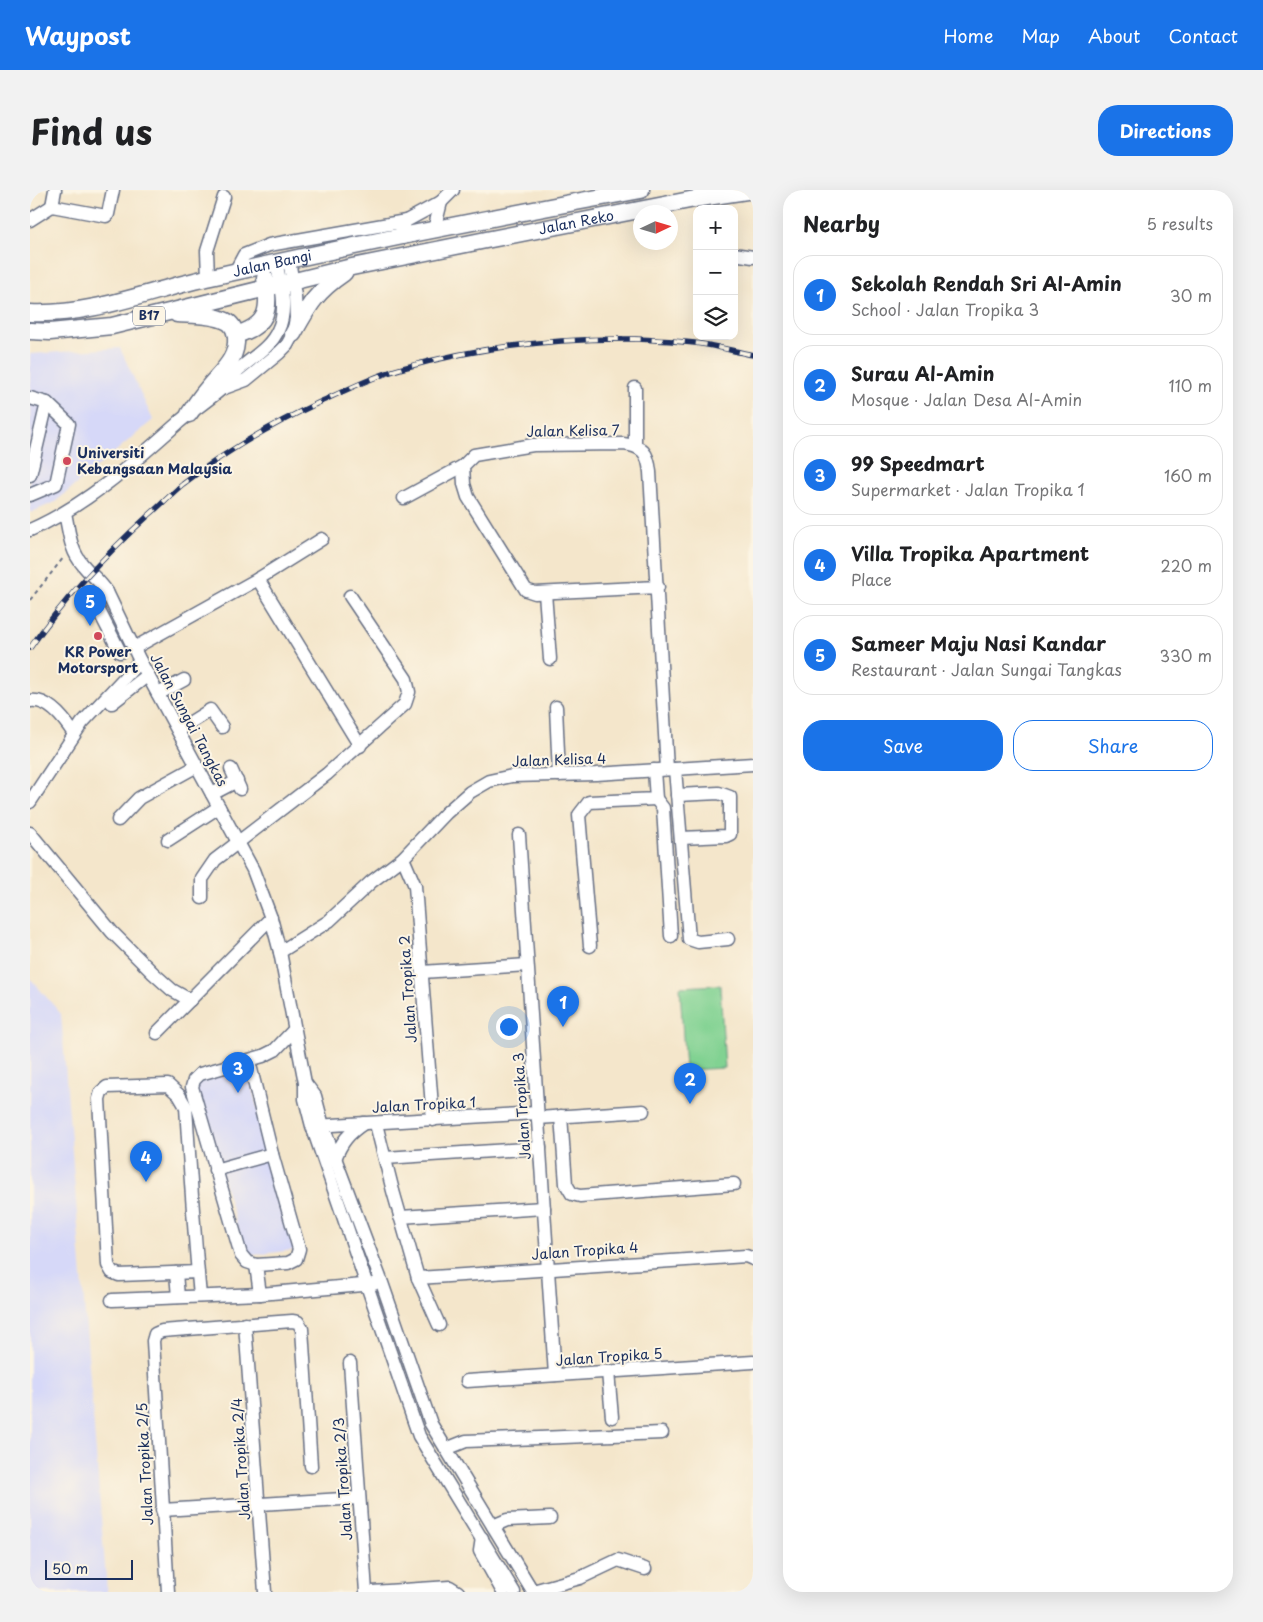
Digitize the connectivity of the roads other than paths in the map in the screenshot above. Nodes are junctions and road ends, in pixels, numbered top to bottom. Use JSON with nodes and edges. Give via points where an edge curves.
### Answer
{"nodes":[{"id":1,"x":56,"y":190,"type":"edge"},
{"id":2,"x":113,"y":190,"type":"edge"},
{"id":3,"x":453,"y":190,"type":"edge"},
{"id":4,"x":641,"y":190,"type":"edge"},
{"id":5,"x":753,"y":190,"type":"edge"},
{"id":6,"x":224,"y":197,"type":"dead end"},
{"id":7,"x":441,"y":202,"type":"junction"},
{"id":8,"x":701,"y":204,"type":"edge"},
{"id":9,"x":52,"y":206,"type":"junction"},
{"id":10,"x":514,"y":213,"type":"joint"},
{"id":11,"x":30,"y":220,"type":"edge"},
{"id":12,"x":406,"y":221,"type":"junction"},
{"id":13,"x":434,"y":230,"type":"junction"},
{"id":14,"x":390,"y":239,"type":"junction"},
{"id":15,"x":486,"y":240,"type":"joint"},
{"id":16,"x":333,"y":242,"type":"junction"},
{"id":17,"x":738,"y":255,"type":"edge"},
{"id":18,"x":753,"y":258,"type":"edge"},
{"id":19,"x":276,"y":263,"type":"junction"},
{"id":20,"x":352,"y":267,"type":"junction"},
{"id":21,"x":236,"y":272,"type":"junction"},
{"id":22,"x":208,"y":277,"type":"junction"},
{"id":23,"x":280,"y":284,"type":"junction"},
{"id":24,"x":30,"y":313,"type":"edge"},
{"id":25,"x":163,"y":313,"type":"junction"},
{"id":26,"x":30,"y":331,"type":"edge"},
{"id":27,"x":293,"y":334,"type":"junction"},
{"id":28,"x":236,"y":335,"type":"junction"},
{"id":29,"x":635,"y":388,"type":"dead end"},
{"id":30,"x":221,"y":389,"type":"junction"},
{"id":31,"x":30,"y":398,"type":"edge"},
{"id":32,"x":47,"y":403,"type":"junction"},
{"id":33,"x":189,"y":414,"type":"junction"},
{"id":34,"x":635,"y":445,"type":"junction"},
{"id":35,"x":463,"y":466,"type":"junction"},
{"id":36,"x":30,"y":475,"type":"edge"},
{"id":37,"x":30,"y":495,"type":"edge"},
{"id":38,"x":404,"y":498,"type":"dead end"},
{"id":39,"x":65,"y":513,"type":"junction"},
{"id":40,"x":30,"y":530,"type":"edge"},
{"id":41,"x":322,"y":539,"type":"dead end"},
{"id":42,"x":258,"y":579,"type":"junction"},
{"id":43,"x":658,"y":587,"type":"junction"},
{"id":44,"x":107,"y":592,"type":"junction"},
{"id":45,"x":545,"y":593,"type":"junction"},
{"id":46,"x":350,"y":596,"type":"dead end"},
{"id":47,"x":134,"y":648,"type":"junction"},
{"id":48,"x":120,"y":652,"type":"dead end"},
{"id":49,"x":550,"y":659,"type":"dead end"},
{"id":50,"x":140,"y":661,"type":"junction"},
{"id":51,"x":148,"y":675,"type":"junction"},
{"id":52,"x":184,"y":680,"type":"dead end"},
{"id":53,"x":158,"y":694,"type":"junction"},
{"id":54,"x":30,"y":701,"type":"edge"},
{"id":55,"x":112,"y":703,"type":"dead end"},
{"id":56,"x":556,"y":707,"type":"dead end"},
{"id":57,"x":222,"y":727,"type":"dead end"},
{"id":58,"x":178,"y":730,"type":"junction"},
{"id":59,"x":74,"y":734,"type":"junction"},
{"id":60,"x":360,"y":746,"type":"junction"},
{"id":61,"x":753,"y":764,"type":"edge"},
{"id":62,"x":197,"y":766,"type":"junction"},
{"id":63,"x":671,"y":769,"type":"junction"},
{"id":64,"x":654,"y":770,"type":"junction"},
{"id":65,"x":559,"y":775,"type":"junction"},
{"id":66,"x":236,"y":780,"type":"dead end"},
{"id":67,"x":212,"y":794,"type":"junction"},
{"id":68,"x":677,"y":795,"type":"junction"},
{"id":69,"x":656,"y":799,"type":"junction"},
{"id":70,"x":30,"y":802,"type":"edge"},
{"id":71,"x":218,"y":807,"type":"junction"},
{"id":72,"x":118,"y":820,"type":"dead end"},
{"id":73,"x":30,"y":833,"type":"edge"},
{"id":74,"x":519,"y":835,"type":"dead end"},
{"id":75,"x":681,"y":838,"type":"junction"},
{"id":76,"x":168,"y":840,"type":"dead end"},
{"id":77,"x":238,"y":844,"type":"junction"},
{"id":78,"x":403,"y":858,"type":"junction"},
{"id":79,"x":202,"y":898,"type":"dead end"},
{"id":80,"x":272,"y":923,"type":"junction"},
{"id":81,"x":671,"y":936,"type":"dead end"},
{"id":82,"x":728,"y":939,"type":"dead end"},
{"id":83,"x":590,"y":946,"type":"dead end"},
{"id":84,"x":280,"y":952,"type":"junction"},
{"id":85,"x":527,"y":965,"type":"junction"},
{"id":86,"x":422,"y":972,"type":"junction"},
{"id":87,"x":190,"y":1000,"type":"junction"},
{"id":88,"x":294,"y":1030,"type":"junction"},
{"id":89,"x":158,"y":1033,"type":"dead end"},
{"id":90,"x":249,"y":1061,"type":"junction"},
{"id":91,"x":305,"y":1083,"type":"junction"},
{"id":92,"x":317,"y":1102,"type":"junction"},
{"id":93,"x":643,"y":1111,"type":"dead end"},
{"id":94,"x":537,"y":1116,"type":"junction"},
{"id":95,"x":561,"y":1116,"type":"junction"},
{"id":96,"x":433,"y":1120,"type":"junction"},
{"id":97,"x":364,"y":1124,"type":"junction"},
{"id":98,"x":318,"y":1126,"type":"junction"},
{"id":99,"x":540,"y":1148,"type":"junction"},
{"id":100,"x":272,"y":1154,"type":"junction"},
{"id":101,"x":385,"y":1158,"type":"junction"},
{"id":102,"x":335,"y":1159,"type":"junction"},
{"id":103,"x":215,"y":1170,"type":"junction"},
{"id":104,"x":734,"y":1184,"type":"dead end"},
{"id":105,"x":544,"y":1208,"type":"junction"},
{"id":106,"x":400,"y":1217,"type":"junction"},
{"id":107,"x":753,"y":1259,"type":"edge"},
{"id":108,"x":256,"y":1265,"type":"junction"},
{"id":109,"x":548,"y":1269,"type":"junction"},
{"id":110,"x":198,"y":1272,"type":"junction"},
{"id":111,"x":176,"y":1273,"type":"junction"},
{"id":112,"x":418,"y":1278,"type":"junction"},
{"id":113,"x":382,"y":1283,"type":"junction"},
{"id":114,"x":366,"y":1284,"type":"junction"},
{"id":115,"x":260,"y":1294,"type":"junction"},
{"id":116,"x":200,"y":1296,"type":"junction"},
{"id":117,"x":178,"y":1297,"type":"junction"},
{"id":118,"x":112,"y":1300,"type":"dead end"},
{"id":119,"x":245,"y":1324,"type":"junction"},
{"id":120,"x":439,"y":1325,"type":"dead end"},
{"id":121,"x":753,"y":1362,"type":"edge"},
{"id":122,"x":350,"y":1363,"type":"dead end"},
{"id":123,"x":608,"y":1372,"type":"junction"},
{"id":124,"x":555,"y":1375,"type":"junction"},
{"id":125,"x":467,"y":1381,"type":"dead end"},
{"id":126,"x":612,"y":1417,"type":"dead end"},
{"id":127,"x":662,"y":1433,"type":"dead end"},
{"id":128,"x":446,"y":1449,"type":"junction"},
{"id":129,"x":311,"y":1466,"type":"dead end"},
{"id":130,"x":359,"y":1498,"type":"junction"},
{"id":131,"x":259,"y":1504,"type":"junction"},
{"id":132,"x":162,"y":1510,"type":"junction"},
{"id":133,"x":550,"y":1518,"type":"dead end"},
{"id":134,"x":493,"y":1526,"type":"junction"},
{"id":135,"x":482,"y":1538,"type":"junction"},
{"id":136,"x":645,"y":1569,"type":"dead end"},
{"id":137,"x":168,"y":1592,"type":"edge"},
{"id":138,"x":265,"y":1592,"type":"edge"},
{"id":139,"x":366,"y":1592,"type":"edge"},
{"id":140,"x":372,"y":1592,"type":"edge"},
{"id":141,"x":458,"y":1592,"type":"edge"},
{"id":142,"x":503,"y":1592,"type":"edge"},
{"id":143,"x":514,"y":1592,"type":"edge"},
{"id":144,"x":533,"y":1592,"type":"edge"}],
"edges":[{"from":1,"to":9,"type":"street"},
{"from":2,"to":9,"type":"street","via":[[106,216]]},
{"from":3,"to":7,"type":"street"},
{"from":4,"to":10,"type":"main road","name":"Jalan Reko","number":"B17"},
{"from":5,"to":8,"type":"main road","name":"Jalan Reko","number":"B17"},
{"from":6,"to":22,"type":"street","via":[[207,250]]},
{"from":7,"to":12,"type":"street"},
{"from":7,"to":13,"type":"street"},
{"from":8,"to":15,"type":"main road","name":"Jalan Reko","number":"B17"},
{"from":9,"to":11,"type":"street"},
{"from":10,"to":13,"type":"main road","name":"Jalan Bangi","number":"B17"},
{"from":12,"to":14,"type":"street"},
{"from":12,"to":16,"type":"street"},
{"from":13,"to":14,"type":"main road","name":"Jalan Bangi","number":"B17"},
{"from":14,"to":16,"type":"main road","name":"Jalan Bangi","number":"B17"},
{"from":15,"to":20,"type":"main road","name":"Jalan Bangi","number":"B17"},
{"from":16,"to":19,"type":"main road","name":"Jalan Bangi","number":"B17"},
{"from":16,"to":21,"type":"street","via":[[269,245],[244,255]]},
{"from":17,"to":18,"type":"street"},
{"from":19,"to":21,"type":"main road","name":"Jalan Bangi","number":"B17"},
{"from":19,"to":23,"type":"main road"},
{"from":19,"to":23,"type":"street"},
{"from":20,"to":23,"type":"main road","name":"Jalan Bangi","number":"B17"},
{"from":20,"to":27,"type":"main road","via":[[318,293]]},
{"from":21,"to":22,"type":"main road","name":"Jalan Bangi","number":"B17"},
{"from":22,"to":24,"type":"main road","name":"Jalan Bangi","number":"B17","via":[[114,303],[50,314]]},
{"from":23,"to":25,"type":"main road","name":"Jalan Bangi","number":"B17"},
{"from":23,"to":27,"type":"street","via":[[295,296]]},
{"from":23,"to":28,"type":"main road","via":[[265,316],[253,329]]},
{"from":23,"to":30,"type":"street","via":[[282,323],[277,333]]},
{"from":25,"to":26,"type":"main road","name":"Jalan Bangi","number":"B17","via":[[112,326]]},
{"from":25,"to":28,"type":"main road","via":[[214,317],[233,326]]},
{"from":27,"to":30,"type":"street","via":[[280,353],[246,380]]},
{"from":28,"to":33,"type":"main road","via":[[232,358]]},
{"from":29,"to":34,"type":"street"},
{"from":30,"to":33,"type":"street"},
{"from":31,"to":32,"type":"street"},
{"from":32,"to":36,"type":"street"},
{"from":32,"to":37,"type":"street","via":[[69,424],[56,484]]},
{"from":33,"to":39,"type":"street","via":[[121,472]]},
{"from":34,"to":35,"type":"street","name":"Jalan Kelisa 7","via":[[533,445],[474,455]]},
{"from":34,"to":43,"type":"street","name":"Jalan Kelisa 7","via":[[645,452],[649,462]]},
{"from":35,"to":38,"type":"street","name":"Jalan Kelisa 7"},
{"from":35,"to":45,"type":"street","via":[[468,497],[520,582],[526,590]]},
{"from":39,"to":40,"type":"street"},
{"from":39,"to":44,"type":"street","name":"Jalan Sungai Tangkas","via":[[75,552],[82,565]]},
{"from":41,"to":42,"type":"street"},
{"from":42,"to":47,"type":"street"},
{"from":42,"to":60,"type":"street"},
{"from":43,"to":45,"type":"street"},
{"from":43,"to":63,"type":"street","name":"Jalan Kelisa 7"},
{"from":44,"to":47,"type":"street","name":"Jalan Sungai Tangkas"},
{"from":44,"to":48,"type":"street","via":[[97,607]]},
{"from":45,"to":49,"type":"street"},
{"from":46,"to":60,"type":"street","via":[[406,679],[409,692],[405,704]]},
{"from":47,"to":50,"type":"street","name":"Jalan Sungai Tangkas"},
{"from":50,"to":51,"type":"street","name":"Jalan Sungai Tangkas"},
{"from":50,"to":59,"type":"street"},
{"from":51,"to":53,"type":"street","name":"Jalan Sungai Tangkas"},
{"from":51,"to":55,"type":"street"},
{"from":52,"to":53,"type":"street"},
{"from":53,"to":58,"type":"street","name":"Jalan Sungai Tangkas"},
{"from":54,"to":59,"type":"street","via":[[50,706],[66,720]]},
{"from":56,"to":65,"type":"street"},
{"from":57,"to":58,"type":"street","via":[[210,710]]},
{"from":58,"to":62,"type":"street","name":"Jalan Sungai Tangkas"},
{"from":59,"to":70,"type":"street"},
{"from":60,"to":77,"type":"street"},
{"from":61,"to":63,"type":"street","name":"Jalan Kelisa 4"},
{"from":62,"to":67,"type":"street","name":"Jalan Sungai Tangkas"},
{"from":62,"to":72,"type":"street","via":[[140,798]]},
{"from":63,"to":64,"type":"street","name":"Jalan Kelisa 4"},
{"from":63,"to":68,"type":"street","name":"Jalan Kelisa 7"},
{"from":64,"to":65,"type":"street","name":"Jalan Kelisa 4"},
{"from":64,"to":69,"type":"street"},
{"from":65,"to":78,"type":"street","name":"Jalan Kelisa 4","via":[[512,776],[490,781],[470,792],[446,813]]},
{"from":66,"to":67,"type":"street"},
{"from":67,"to":71,"type":"street","name":"Jalan Sungai Tangkas"},
{"from":68,"to":75,"type":"street","name":"Jalan Kelisa 7"},
{"from":68,"to":75,"type":"street","via":[[719,793],[730,797],[730,834]]},
{"from":69,"to":81,"type":"street","via":[[663,808]]},
{"from":69,"to":83,"type":"street","via":[[590,802],[578,815]]},
{"from":71,"to":76,"type":"street"},
{"from":71,"to":77,"type":"street","name":"Jalan Sungai Tangkas"},
{"from":73,"to":87,"type":"street","via":[[112,932],[172,990]]},
{"from":74,"to":85,"type":"street","name":"Jalan Tropika 3"},
{"from":75,"to":82,"type":"street","name":"Jalan Kelisa 7","via":[[689,939],[698,942]]},
{"from":77,"to":79,"type":"street","via":[[210,865],[202,879]]},
{"from":77,"to":80,"type":"street","name":"Jalan Sungai Tangkas","via":[[253,870]]},
{"from":78,"to":84,"type":"street","name":"Jalan Kelisa 4","via":[[329,921]]},
{"from":78,"to":86,"type":"street","name":"Jalan Tropika 2","via":[[415,886]]},
{"from":80,"to":84,"type":"street","name":"Jalan Sungai Tangkas"},
{"from":80,"to":87,"type":"street"},
{"from":84,"to":88,"type":"street","name":"Jalan Sungai Tangkas"},
{"from":85,"to":86,"type":"street"},
{"from":85,"to":94,"type":"street","name":"Jalan Tropika 3"},
{"from":86,"to":96,"type":"street","name":"Jalan Tropika 2"},
{"from":87,"to":89,"type":"street"},
{"from":88,"to":90,"type":"street","via":[[275,1050]]},
{"from":88,"to":91,"type":"street","name":"Jalan Sungai Tangkas"},
{"from":90,"to":100,"type":"street"},
{"from":90,"to":103,"type":"street","via":[[200,1074],[194,1080],[192,1087]]},
{"from":91,"to":92,"type":"street"},
{"from":91,"to":98,"type":"street","via":[[304,1099]]},
{"from":92,"to":97,"type":"street","via":[[330,1115]]},
{"from":92,"to":98,"type":"street"},
{"from":93,"to":95,"type":"street","name":"Jalan Tropika 1"},
{"from":94,"to":95,"type":"street","name":"Jalan Tropika 1"},
{"from":94,"to":96,"type":"street","name":"Jalan Tropika 1"},
{"from":94,"to":99,"type":"street","name":"Jalan Tropika 3"},
{"from":95,"to":104,"type":"street","via":[[566,1184],[572,1194]]},
{"from":96,"to":97,"type":"street","name":"Jalan Tropika 1"},
{"from":97,"to":98,"type":"street","name":"Jalan Tropika 1"},
{"from":97,"to":101,"type":"street"},
{"from":97,"to":102,"type":"street","via":[[346,1137]]},
{"from":98,"to":102,"type":"street"},
{"from":98,"to":114,"type":"street"},
{"from":99,"to":101,"type":"street"},
{"from":99,"to":105,"type":"street","name":"Jalan Tropika 3"},
{"from":100,"to":103,"type":"street"},
{"from":100,"to":108,"type":"street","via":[[299,1249],[296,1259],[288,1263]]},
{"from":101,"to":106,"type":"street"},
{"from":102,"to":113,"type":"street"},
{"from":103,"to":108,"type":"street","via":[[241,1254],[247,1262]]},
{"from":105,"to":106,"type":"street"},
{"from":105,"to":109,"type":"street","name":"Jalan Tropika 3"},
{"from":106,"to":112,"type":"street"},
{"from":107,"to":109,"type":"street","name":"Jalan Tropika 4","via":[[746,1256]]},
{"from":108,"to":115,"type":"street"},
{"from":109,"to":112,"type":"street","name":"Jalan Tropika 4"},
{"from":109,"to":124,"type":"street","name":"Jalan Tropika 3"},
{"from":110,"to":111,"type":"street"},
{"from":110,"to":111,"type":"street","via":[[186,1108],[168,1085],[106,1087],[99,1100],[108,1265],[119,1275]]},
{"from":110,"to":116,"type":"street"},
{"from":111,"to":117,"type":"street"},
{"from":112,"to":120,"type":"street"},
{"from":113,"to":114,"type":"street"},
{"from":113,"to":128,"type":"street","via":[[431,1424]]},
{"from":114,"to":115,"type":"street"},
{"from":114,"to":135,"type":"street","via":[[420,1436]]},
{"from":115,"to":116,"type":"street"},
{"from":116,"to":117,"type":"street"},
{"from":117,"to":118,"type":"street"},
{"from":119,"to":129,"type":"street","via":[[292,1321],[298,1322],[302,1329]]},
{"from":119,"to":131,"type":"street","name":"Jalan Tropika 2/4"},
{"from":119,"to":132,"type":"street","name":"Jalan Tropika 2/5","via":[[162,1330],[155,1334]]},
{"from":121,"to":123,"type":"street","name":"Jalan Tropika 5"},
{"from":122,"to":130,"type":"street","name":"Jalan Tropika 2/3"},
{"from":123,"to":124,"type":"street","name":"Jalan Tropika 5"},
{"from":123,"to":126,"type":"street"},
{"from":124,"to":125,"type":"street","name":"Jalan Tropika 5"},
{"from":127,"to":128,"type":"street","via":[[466,1441]]},
{"from":128,"to":134,"type":"street"},
{"from":130,"to":131,"type":"street"},
{"from":130,"to":139,"type":"street","name":"Jalan Tropika 2/3"},
{"from":131,"to":132,"type":"street"},
{"from":131,"to":138,"type":"street","name":"Jalan Tropika 2/4"},
{"from":132,"to":137,"type":"street","name":"Jalan Tropika 2/5"},
{"from":133,"to":134,"type":"street","via":[[508,1520]]},
{"from":134,"to":144,"type":"street"},
{"from":135,"to":142,"type":"street","via":[[480,1551]]},
{"from":135,"to":143,"type":"street"},
{"from":136,"to":144,"type":"street","via":[[618,1560],[580,1578]]},
{"from":140,"to":141,"type":"street","via":[[450,1586]]}]}
